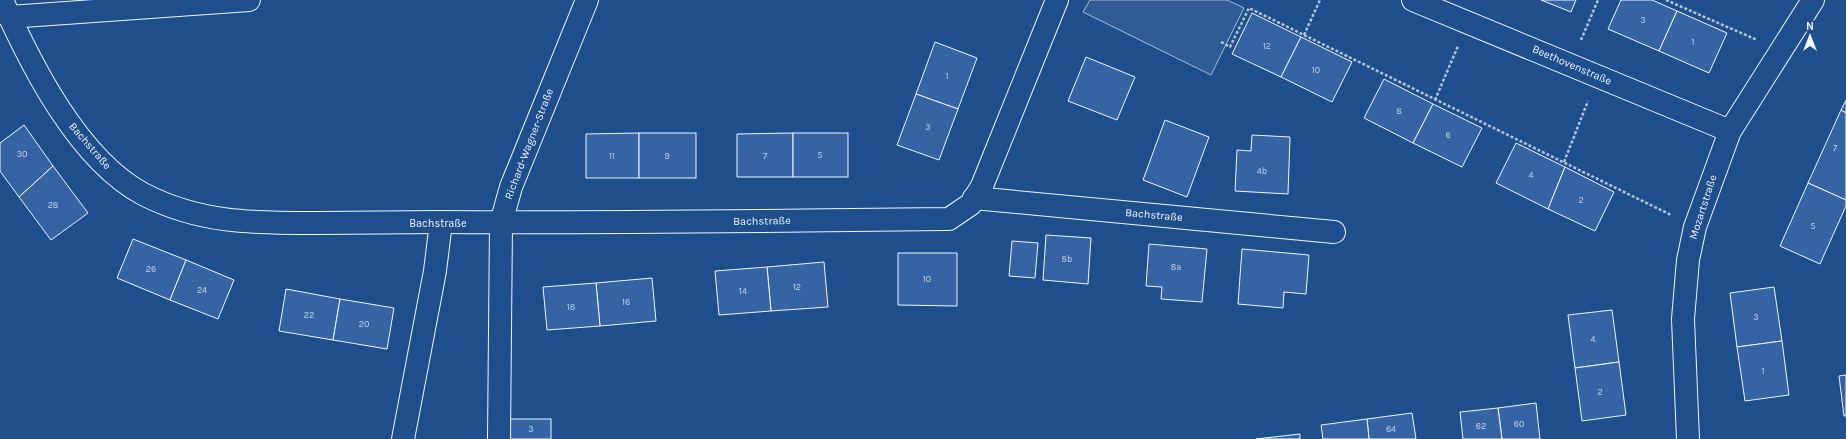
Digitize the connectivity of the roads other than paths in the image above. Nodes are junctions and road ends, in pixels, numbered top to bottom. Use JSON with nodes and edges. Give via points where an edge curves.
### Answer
{"nodes":[{"id":1,"x":249,"y":0,"type":"edge"},
{"id":2,"x":587,"y":0,"type":"edge"},
{"id":3,"x":1057,"y":0,"type":"edge"},
{"id":4,"x":1413,"y":0,"type":"edge"},
{"id":5,"x":1813,"y":0,"type":"edge"},
{"id":6,"x":6,"y":9,"type":"edge"},
{"id":7,"x":1730,"y":131,"type":"junction"},
{"id":8,"x":974,"y":198,"type":"junction"},
{"id":9,"x":441,"y":222,"type":"junction"},
{"id":10,"x":501,"y":223,"type":"junction"},
{"id":11,"x":1334,"y":232,"type":"dead end"},
{"id":12,"x":403,"y":439,"type":"edge"},
{"id":13,"x":499,"y":439,"type":"edge"},
{"id":14,"x":1688,"y":439,"type":"edge"}],
"edges":[{"from":1,"to":6,"type":"street"},
{"from":2,"to":10,"type":"street","name":"Richard-Wagner-Straße","via":[[511,187]]},
{"from":3,"to":8,"type":"street","name":"Bachstraße","via":[[982,186]]},
{"from":4,"to":7,"type":"street","name":"Beethovenstraße"},
{"from":5,"to":7,"type":"street","name":"Mozartstraße"},
{"from":6,"to":9,"type":"street","name":"Bachstraße","via":[[35,69],[82,140],[105,167],[141,193],[174,208],[215,219],[262,223]]},
{"from":7,"to":14,"type":"street","name":"Mozartstraße","via":[[1695,227],[1688,260],[1683,319]]},
{"from":8,"to":10,"type":"street","name":"Bachstraße","via":[[971,204],[948,219]]},
{"from":8,"to":11,"type":"street","name":"Bachstraße"},
{"from":9,"to":10,"type":"street","name":"Bachstraße"},
{"from":9,"to":12,"type":"street","via":[[435,271]]},
{"from":10,"to":13,"type":"street","name":"Richard-Wagner-Straße"}]}
